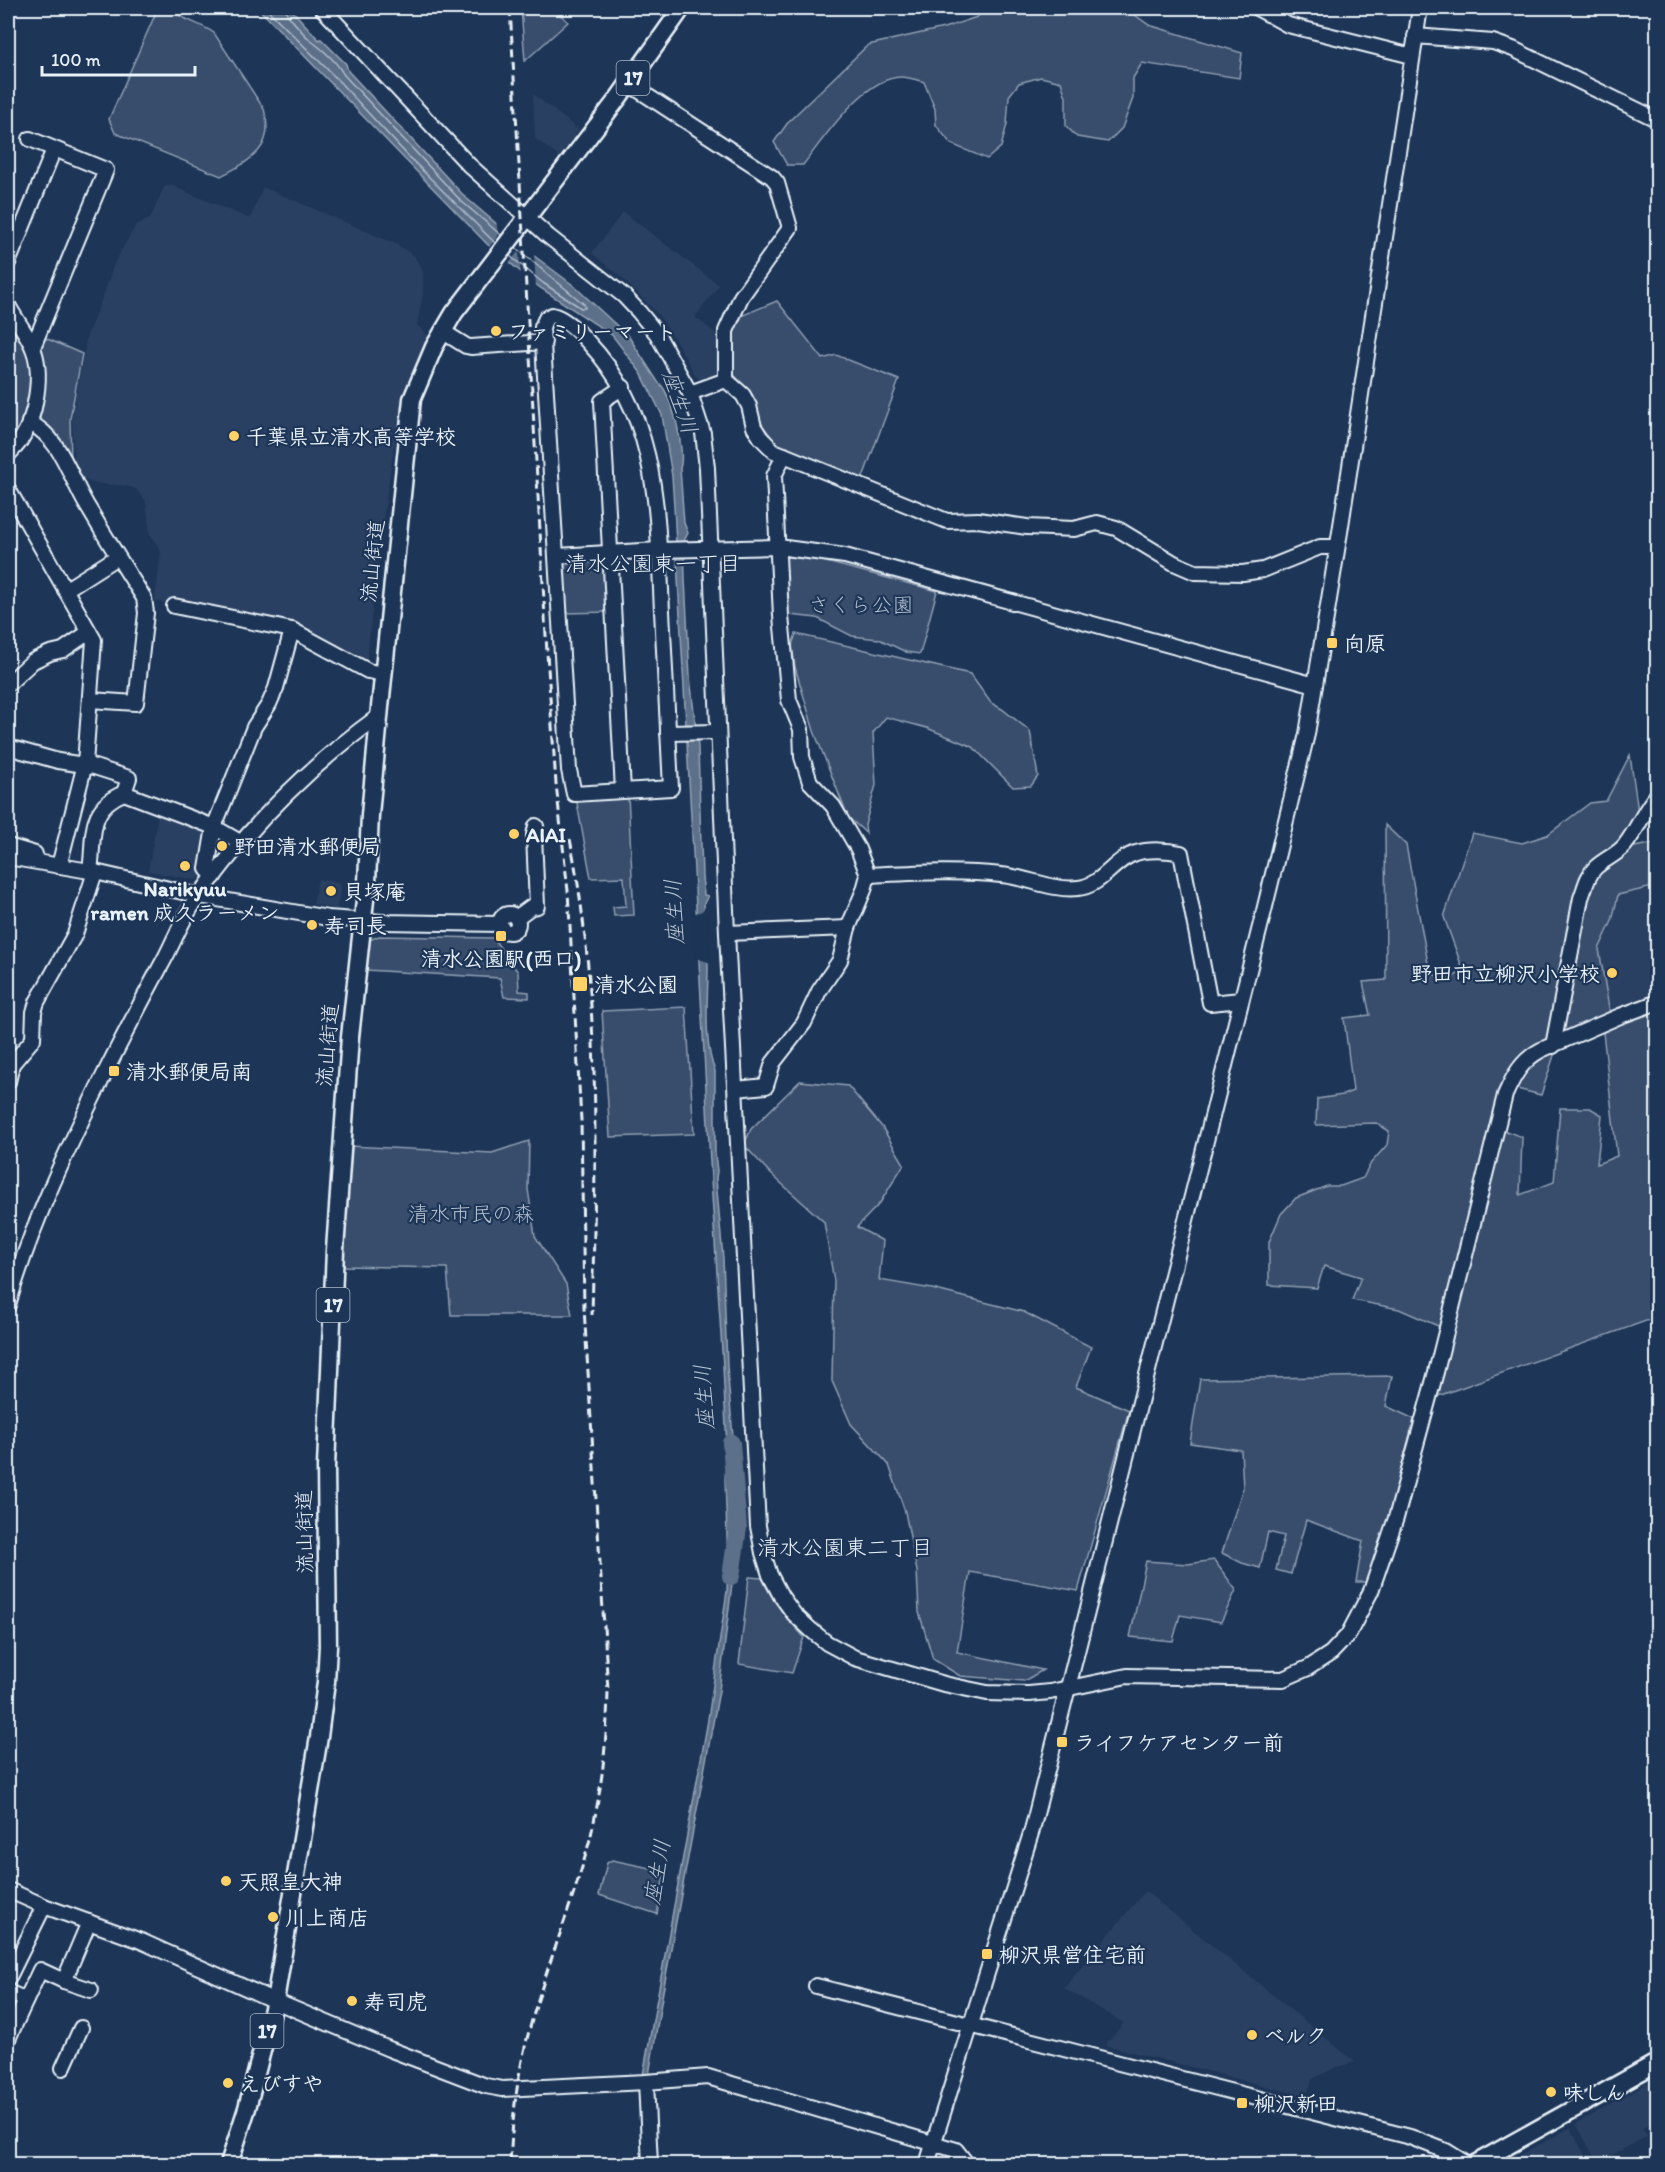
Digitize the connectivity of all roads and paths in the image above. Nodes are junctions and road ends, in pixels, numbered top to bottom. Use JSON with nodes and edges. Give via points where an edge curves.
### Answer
{"nodes":[{"id":1,"x":322,"y":8,"type":"edge"},
{"id":2,"x":682,"y":8,"type":"edge"},
{"id":3,"x":1257,"y":8,"type":"edge"},
{"id":4,"x":1420,"y":8,"type":"edge"},
{"id":5,"x":1415,"y":36,"type":"junction"},
{"id":6,"x":1412,"y":56,"type":"junction"},
{"id":7,"x":628,"y":84,"type":"junction"},
{"id":8,"x":1658,"y":120,"type":"edge"},
{"id":9,"x":30,"y":139,"type":"dead end"},
{"id":10,"x":54,"y":149,"type":"junction"},
{"id":11,"x":525,"y":223,"type":"junction"},
{"id":12,"x":8,"y":263,"type":"edge"},
{"id":13,"x":8,"y":305,"type":"edge"},
{"id":14,"x":442,"y":331,"type":"junction"},
{"id":15,"x":544,"y":342,"type":"junction"},
{"id":16,"x":33,"y":347,"type":"junction"},
{"id":17,"x":726,"y":380,"type":"junction"},
{"id":18,"x":623,"y":387,"type":"junction"},
{"id":19,"x":690,"y":393,"type":"junction"},
{"id":20,"x":29,"y":422,"type":"junction"},
{"id":21,"x":8,"y":455,"type":"edge"},
{"id":22,"x":784,"y":455,"type":"junction"},
{"id":23,"x":8,"y":489,"type":"edge"},
{"id":24,"x":778,"y":547,"type":"junction"},
{"id":25,"x":1337,"y":547,"type":"junction"},
{"id":26,"x":704,"y":548,"type":"junction"},
{"id":27,"x":662,"y":550,"type":"junction"},
{"id":28,"x":610,"y":552,"type":"junction"},
{"id":29,"x":557,"y":556,"type":"junction"},
{"id":30,"x":117,"y":557,"type":"junction"},
{"id":31,"x":65,"y":590,"type":"junction"},
{"id":32,"x":174,"y":606,"type":"dead end"},
{"id":33,"x":292,"y":630,"type":"junction"},
{"id":34,"x":89,"y":632,"type":"junction"},
{"id":35,"x":383,"y":674,"type":"junction"},
{"id":36,"x":8,"y":684,"type":"edge"},
{"id":37,"x":1315,"y":685,"type":"junction"},
{"id":38,"x":90,"y":700,"type":"junction"},
{"id":39,"x":379,"y":716,"type":"junction"},
{"id":40,"x":718,"y":732,"type":"junction"},
{"id":41,"x":672,"y":733,"type":"junction"},
{"id":42,"x":8,"y":747,"type":"edge"},
{"id":43,"x":84,"y":765,"type":"junction"},
{"id":44,"x":623,"y":791,"type":"junction"},
{"id":45,"x":124,"y":793,"type":"junction"},
{"id":46,"x":1658,"y":794,"type":"edge"},
{"id":47,"x":536,"y":826,"type":"dead end"},
{"id":48,"x":214,"y":827,"type":"junction"},
{"id":49,"x":240,"y":842,"type":"junction"},
{"id":50,"x":8,"y":846,"type":"edge"},
{"id":51,"x":8,"y":856,"type":"edge"},
{"id":52,"x":54,"y":865,"type":"junction"},
{"id":53,"x":8,"y":866,"type":"edge"},
{"id":54,"x":93,"y":872,"type":"junction"},
{"id":55,"x":868,"y":875,"type":"junction"},
{"id":56,"x":214,"y":877,"type":"junction"},
{"id":57,"x":200,"y":896,"type":"junction"},
{"id":58,"x":363,"y":921,"type":"junction"},
{"id":59,"x":848,"y":928,"type":"junction"},
{"id":60,"x":727,"y":933,"type":"junction"},
{"id":61,"x":1241,"y":1000,"type":"junction"},
{"id":62,"x":1658,"y":1002,"type":"edge"},
{"id":63,"x":1553,"y":1046,"type":"junction"},
{"id":64,"x":8,"y":1082,"type":"edge"},
{"id":65,"x":736,"y":1089,"type":"junction"},
{"id":66,"x":8,"y":1305,"type":"edge"},
{"id":67,"x":1068,"y":1687,"type":"junction"},
{"id":68,"x":8,"y":1890,"type":"edge"},
{"id":69,"x":44,"y":1906,"type":"junction"},
{"id":70,"x":89,"y":1922,"type":"junction"},
{"id":71,"x":8,"y":1979,"type":"edge"},
{"id":72,"x":64,"y":1981,"type":"junction"},
{"id":73,"x":816,"y":1986,"type":"dead end"},
{"id":74,"x":91,"y":1990,"type":"dead end"},
{"id":75,"x":8,"y":1992,"type":"edge"},
{"id":76,"x":26,"y":2000,"type":"junction"},
{"id":77,"x":275,"y":2001,"type":"junction"},
{"id":78,"x":971,"y":2026,"type":"junction"},
{"id":79,"x":81,"y":2028,"type":"dead end"},
{"id":80,"x":8,"y":2038,"type":"edge"},
{"id":81,"x":1658,"y":2062,"type":"edge"},
{"id":82,"x":63,"y":2068,"type":"dead end"},
{"id":83,"x":646,"y":2082,"type":"junction"},
{"id":84,"x":933,"y":2143,"type":"junction"},
{"id":85,"x":230,"y":2164,"type":"edge"},
{"id":86,"x":650,"y":2164,"type":"edge"},
{"id":87,"x":927,"y":2164,"type":"edge"},
{"id":88,"x":967,"y":2164,"type":"edge"},
{"id":89,"x":1467,"y":2164,"type":"edge"},
{"id":90,"x":1475,"y":2164,"type":"edge"}],
"edges":[{"from":1,"to":11,"type":"street"},
{"from":2,"to":7,"type":"main road","name":"流山街道","number":"17"},
{"from":3,"to":6,"type":"street","via":[[1288,25]]},
{"from":4,"to":5,"type":"street"},
{"from":5,"to":6,"type":"street"},
{"from":5,"to":8,"type":"street","via":[[1493,42]]},
{"from":6,"to":25,"type":"street"},
{"from":7,"to":11,"type":"main road","name":"流山街道","number":"17"},
{"from":7,"to":17,"type":"street","via":[[777,183],[790,228],[741,297],[726,331]]},
{"from":9,"to":10,"type":"street"},
{"from":10,"to":12,"type":"street"},
{"from":10,"to":16,"type":"street","via":[[106,170]]},
{"from":11,"to":14,"type":"main road","name":"流山街道","number":"17"},
{"from":11,"to":19,"type":"street","via":[[624,296],[657,334]]},
{"from":13,"to":16,"type":"street"},
{"from":14,"to":15,"type":"street","via":[[471,347]]},
{"from":14,"to":35,"type":"main road","name":"流山街道","number":"17","via":[[412,399]]},
{"from":15,"to":18,"type":"street","via":[[542,327],[546,318],[559,316],[603,357]]},
{"from":15,"to":29,"type":"street"},
{"from":16,"to":20,"type":"street","via":[[38,383]]},
{"from":17,"to":19,"type":"street"},
{"from":17,"to":22,"type":"street","via":[[743,395],[761,438]]},
{"from":18,"to":27,"type":"street","via":[[648,456]]},
{"from":18,"to":28,"type":"street","via":[[602,401]]},
{"from":19,"to":26,"type":"street","via":[[703,433],[707,468]]},
{"from":20,"to":21,"type":"street"},
{"from":20,"to":30,"type":"street","via":[[42,429],[62,454],[76,487]]},
{"from":22,"to":24,"type":"street","via":[[774,476]]},
{"from":22,"to":25,"type":"street","via":[[947,521],[978,519],[1074,529],[1097,523],[1116,528],[1195,572],[1263,570],[1320,547]]},
{"from":23,"to":31,"type":"street"},
{"from":24,"to":26,"type":"street"},
{"from":24,"to":37,"type":"street","via":[[845,556]]},
{"from":24,"to":55,"type":"street","via":[[789,700],[801,729],[802,757],[810,782],[833,806]]},
{"from":25,"to":37,"type":"street"},
{"from":26,"to":27,"type":"street"},
{"from":26,"to":40,"type":"street"},
{"from":27,"to":28,"type":"street"},
{"from":27,"to":41,"type":"street"},
{"from":28,"to":29,"type":"street"},
{"from":28,"to":44,"type":"street"},
{"from":29,"to":44,"type":"street","via":[[569,770],[574,794]]},
{"from":30,"to":31,"type":"street"},
{"from":30,"to":38,"type":"street","via":[[144,598],[146,613],[136,703]]},
{"from":31,"to":34,"type":"street"},
{"from":32,"to":33,"type":"street"},
{"from":33,"to":35,"type":"street","via":[[368,671]]},
{"from":33,"to":48,"type":"street","via":[[276,688],[254,727]]},
{"from":34,"to":36,"type":"street","via":[[63,650],[33,661]]},
{"from":34,"to":38,"type":"street","via":[[94,640]]},
{"from":35,"to":39,"type":"main road","name":"流山街道","number":"17"},
{"from":37,"to":61,"type":"street","via":[[1296,779]]},
{"from":38,"to":43,"type":"street"},
{"from":39,"to":49,"type":"street","via":[[341,744]]},
{"from":39,"to":58,"type":"main road","name":"流山街道","number":"17"},
{"from":40,"to":41,"type":"street"},
{"from":40,"to":60,"type":"street"},
{"from":41,"to":44,"type":"street","via":[[671,788]]},
{"from":42,"to":43,"type":"street"},
{"from":43,"to":45,"type":"street","via":[[129,778]]},
{"from":43,"to":52,"type":"street"},
{"from":45,"to":48,"type":"street"},
{"from":45,"to":54,"type":"street","via":[[111,798],[93,826]]},
{"from":46,"to":63,"type":"street","via":[[1647,805],[1625,845],[1588,878]]},
{"from":47,"to":58,"type":"street","via":[[537,906],[516,918],[518,926],[514,931],[505,931],[500,924]]},
{"from":48,"to":49,"type":"street"},
{"from":48,"to":56,"type":"street","via":[[207,869]]},
{"from":49,"to":56,"type":"street"},
{"from":50,"to":52,"type":"street"},
{"from":51,"to":52,"type":"street"},
{"from":52,"to":53,"type":"street"},
{"from":52,"to":54,"type":"street"},
{"from":54,"to":57,"type":"street"},
{"from":54,"to":64,"type":"street","via":[[75,934],[37,1002],[33,1039],[12,1064]]},
{"from":55,"to":59,"type":"street"},
{"from":55,"to":61,"type":"street","via":[[957,872],[1004,875],[1055,887],[1079,888],[1101,878],[1136,852],[1164,849],[1181,853],[1210,1003]]},
{"from":56,"to":57,"type":"street"},
{"from":57,"to":58,"type":"street"},
{"from":57,"to":66,"type":"street","via":[[132,1018],[52,1184],[34,1224]]},
{"from":58,"to":77,"type":"main road","name":"流山街道","number":"17","via":[[346,1089],[332,1319],[326,1467],[326,1682]]},
{"from":59,"to":60,"type":"street"},
{"from":59,"to":65,"type":"street","via":[[840,960],[804,1023],[773,1063],[766,1086]]},
{"from":60,"to":65,"type":"street"},
{"from":61,"to":67,"type":"street"},
{"from":62,"to":63,"type":"street"},
{"from":63,"to":67,"type":"street","via":[[1529,1056],[1515,1073],[1505,1095],[1450,1341],[1371,1591],[1348,1635],[1332,1653],[1283,1679],[1127,1676]]},
{"from":65,"to":67,"type":"street","via":[[758,1526],[763,1553],[781,1596],[811,1630],[855,1658],[987,1693],[1029,1694]]},
{"from":67,"to":78,"type":"street","via":[[1024,1857]]},
{"from":68,"to":69,"type":"street"},
{"from":69,"to":70,"type":"street"},
{"from":69,"to":71,"type":"street"},
{"from":70,"to":72,"type":"street"},
{"from":70,"to":77,"type":"street"},
{"from":72,"to":74,"type":"street"},
{"from":72,"to":76,"type":"street","via":[[40,1970]]},
{"from":73,"to":78,"type":"street"},
{"from":75,"to":76,"type":"street"},
{"from":76,"to":80,"type":"street"},
{"from":77,"to":83,"type":"street","via":[[495,2088]]},
{"from":77,"to":85,"type":"main road","name":"流山街道","number":"17"},
{"from":78,"to":84,"type":"street"},
{"from":78,"to":89,"type":"street","via":[[1410,2137]]},
{"from":79,"to":82,"type":"street"},
{"from":81,"to":90,"type":"main road"},
{"from":83,"to":84,"type":"street","via":[[708,2077]]},
{"from":83,"to":86,"type":"street"},
{"from":84,"to":87,"type":"street"},
{"from":84,"to":88,"type":"street","via":[[956,2150]]}]}
